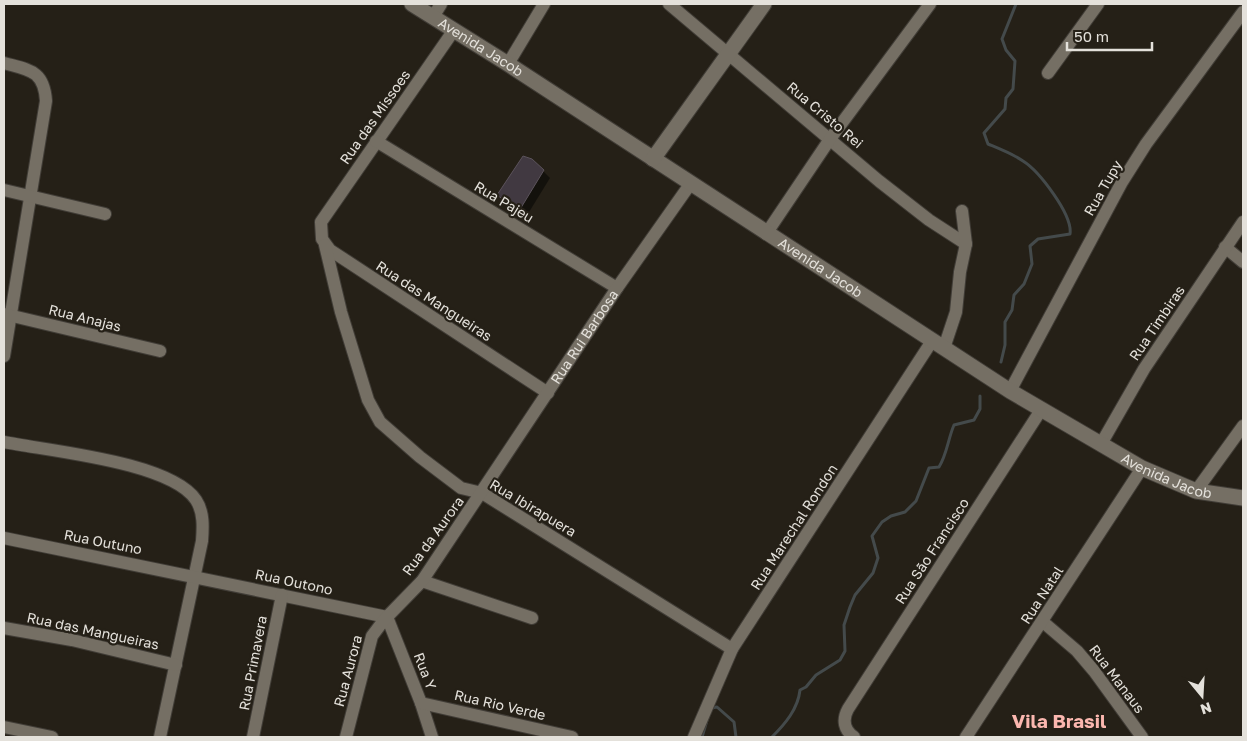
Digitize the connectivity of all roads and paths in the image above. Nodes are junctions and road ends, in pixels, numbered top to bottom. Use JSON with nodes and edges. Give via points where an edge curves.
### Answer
{"nodes":[{"id":1,"x":412,"y":4,"type":"edge"},
{"id":2,"x":544,"y":4,"type":"edge"},
{"id":3,"x":669,"y":4,"type":"edge"},
{"id":4,"x":764,"y":4,"type":"edge"},
{"id":5,"x":930,"y":4,"type":"edge"},
{"id":6,"x":1098,"y":4,"type":"edge"},
{"id":7,"x":437,"y":10,"type":"edge"},
{"id":8,"x":1243,"y":12,"type":"edge"},
{"id":9,"x":454,"y":30,"type":"junction"},
{"id":10,"x":728,"y":53,"type":"junction"},
{"id":11,"x":4,"y":63,"type":"edge"},
{"id":12,"x":508,"y":64,"type":"junction"},
{"id":13,"x":1048,"y":73,"type":"dead end"},
{"id":14,"x":830,"y":139,"type":"junction"},
{"id":15,"x":376,"y":141,"type":"junction"},
{"id":16,"x":653,"y":159,"type":"junction"},
{"id":17,"x":691,"y":184,"type":"junction"},
{"id":18,"x":4,"y":190,"type":"edge"},
{"id":19,"x":30,"y":195,"type":"junction"},
{"id":20,"x":962,"y":211,"type":"dead end"},
{"id":21,"x":105,"y":214,"type":"dead end"},
{"id":22,"x":1243,"y":222,"type":"edge"},
{"id":23,"x":766,"y":234,"type":"junction"},
{"id":24,"x":966,"y":244,"type":"junction"},
{"id":25,"x":325,"y":245,"type":"junction"},
{"id":26,"x":1225,"y":247,"type":"junction"},
{"id":27,"x":1243,"y":262,"type":"edge"},
{"id":28,"x":617,"y":288,"type":"junction"},
{"id":29,"x":7,"y":314,"type":"edge"},
{"id":30,"x":938,"y":345,"type":"junction"},
{"id":31,"x":160,"y":351,"type":"dead end"},
{"id":32,"x":4,"y":356,"type":"edge"},
{"id":33,"x":1010,"y":391,"type":"junction"},
{"id":34,"x":548,"y":393,"type":"junction"},
{"id":35,"x":1041,"y":410,"type":"junction"},
{"id":36,"x":1243,"y":426,"type":"edge"},
{"id":37,"x":4,"y":442,"type":"edge"},
{"id":38,"x":1101,"y":444,"type":"junction"},
{"id":39,"x":1142,"y":468,"type":"junction"},
{"id":40,"x":1196,"y":491,"type":"junction"},
{"id":41,"x":482,"y":493,"type":"junction"},
{"id":42,"x":1243,"y":498,"type":"edge"},
{"id":43,"x":4,"y":538,"type":"edge"},
{"id":44,"x":196,"y":576,"type":"junction"},
{"id":45,"x":422,"y":581,"type":"junction"},
{"id":46,"x":282,"y":595,"type":"junction"},
{"id":47,"x":387,"y":617,"type":"junction"},
{"id":48,"x":532,"y":618,"type":"dead end"},
{"id":49,"x":1044,"y":622,"type":"junction"},
{"id":50,"x":4,"y":628,"type":"edge"},
{"id":51,"x":732,"y":649,"type":"junction"},
{"id":52,"x":176,"y":665,"type":"junction"},
{"id":53,"x":421,"y":703,"type":"junction"},
{"id":54,"x":4,"y":727,"type":"edge"},
{"id":55,"x":52,"y":737,"type":"edge"},
{"id":56,"x":160,"y":737,"type":"edge"},
{"id":57,"x":253,"y":737,"type":"edge"},
{"id":58,"x":346,"y":737,"type":"edge"},
{"id":59,"x":432,"y":737,"type":"edge"},
{"id":60,"x":572,"y":737,"type":"edge"},
{"id":61,"x":694,"y":737,"type":"edge"},
{"id":62,"x":854,"y":737,"type":"edge"},
{"id":63,"x":966,"y":737,"type":"edge"},
{"id":64,"x":1142,"y":737,"type":"edge"}],
"edges":[{"from":1,"to":7,"type":"main road","name":"Avenida Jacob"},
{"from":2,"to":12,"type":"street"},
{"from":3,"to":10,"type":"street","name":"Rua Cristo Rei"},
{"from":4,"to":10,"type":"main road"},
{"from":5,"to":14,"type":"street"},
{"from":6,"to":13,"type":"street"},
{"from":7,"to":9,"type":"main road","name":"Avenida Jacob"},
{"from":8,"to":33,"type":"street","name":"Rua Tupy","via":[[1122,182]]},
{"from":9,"to":12,"type":"main road","name":"Avenida Jacob"},
{"from":9,"to":15,"type":"street","name":"Rua das Missoes"},
{"from":10,"to":14,"type":"street","name":"Rua Cristo Rei"},
{"from":10,"to":16,"type":"main road"},
{"from":11,"to":19,"type":"street","via":[[32,71],[45,89],[46,101]]},
{"from":12,"to":16,"type":"main road","name":"Avenida Jacob"},
{"from":14,"to":23,"type":"street"},
{"from":14,"to":24,"type":"street","name":"Rua Cristo Rei","via":[[902,200]]},
{"from":15,"to":25,"type":"street","name":"Rua das Missoes","via":[[321,222]]},
{"from":15,"to":28,"type":"street","name":"Rua Pajeu"},
{"from":16,"to":17,"type":"main road","name":"Avenida Jacob"},
{"from":17,"to":23,"type":"main road","name":"Avenida Jacob"},
{"from":17,"to":28,"type":"street","name":"Rua Rui Barbosa"},
{"from":18,"to":19,"type":"street"},
{"from":19,"to":21,"type":"street"},
{"from":19,"to":29,"type":"street"},
{"from":20,"to":24,"type":"street","name":"Rua Marechal Rondon"},
{"from":22,"to":26,"type":"street","name":"Rua Timbiras"},
{"from":23,"to":30,"type":"main road","name":"Avenida Jacob"},
{"from":24,"to":30,"type":"street","name":"Rua Marechal Rondon","via":[[956,312]]},
{"from":25,"to":34,"type":"street","name":"Rua das Mangueiras"},
{"from":25,"to":41,"type":"street","name":"Rua Ibirapuera","via":[[365,391],[380,422],[462,488]]},
{"from":26,"to":27,"type":"street"},
{"from":26,"to":38,"type":"street","name":"Rua Timbiras","via":[[1144,369]]},
{"from":28,"to":34,"type":"street","name":"Rua Rui Barbosa"},
{"from":29,"to":31,"type":"street","name":"Rua Anajas"},
{"from":29,"to":32,"type":"street"},
{"from":30,"to":33,"type":"main road","name":"Avenida Jacob"},
{"from":30,"to":51,"type":"street","name":"Rua Marechal Rondon"},
{"from":33,"to":35,"type":"main road","name":"Avenida Jacob"},
{"from":34,"to":41,"type":"street","name":"Rua Rui Barbosa"},
{"from":35,"to":38,"type":"main road","name":"Avenida Jacob"},
{"from":35,"to":62,"type":"street","name":"Rua São Francisco","via":[[844,715],[845,727]]},
{"from":36,"to":40,"type":"street"},
{"from":37,"to":44,"type":"street","via":[[139,468],[183,486],[200,506],[203,525]]},
{"from":38,"to":39,"type":"main road","name":"Avenida Jacob"},
{"from":39,"to":40,"type":"main road","name":"Avenida Jacob"},
{"from":39,"to":49,"type":"street","name":"Rua Natal"},
{"from":40,"to":42,"type":"main road","name":"Avenida Jacob"},
{"from":41,"to":45,"type":"street","name":"Rua da Aurora"},
{"from":41,"to":51,"type":"street","name":"Rua Ibirapuera"},
{"from":43,"to":44,"type":"street","name":"Rua Outuno"},
{"from":44,"to":46,"type":"street","name":"Rua Outono"},
{"from":44,"to":52,"type":"street"},
{"from":45,"to":47,"type":"street","name":"Rua da Aurora"},
{"from":45,"to":48,"type":"street"},
{"from":46,"to":47,"type":"street","name":"Rua Outono"},
{"from":46,"to":57,"type":"street","name":"Rua Primavera"},
{"from":47,"to":53,"type":"street","name":"Rua Y"},
{"from":47,"to":58,"type":"street","name":"Rua Aurora","via":[[370,641]]},
{"from":49,"to":63,"type":"street","name":"Rua Natal"},
{"from":49,"to":64,"type":"street","name":"Rua Manaus","via":[[1077,651]]},
{"from":50,"to":52,"type":"street","name":"Rua das Mangueiras","via":[[72,640]]},
{"from":51,"to":61,"type":"street","name":"Rua Marechal Rondon"},
{"from":52,"to":56,"type":"street"},
{"from":53,"to":59,"type":"street","name":"Rua Y"},
{"from":53,"to":60,"type":"street","name":"Rua Rio Verde"},
{"from":54,"to":55,"type":"street"}]}
